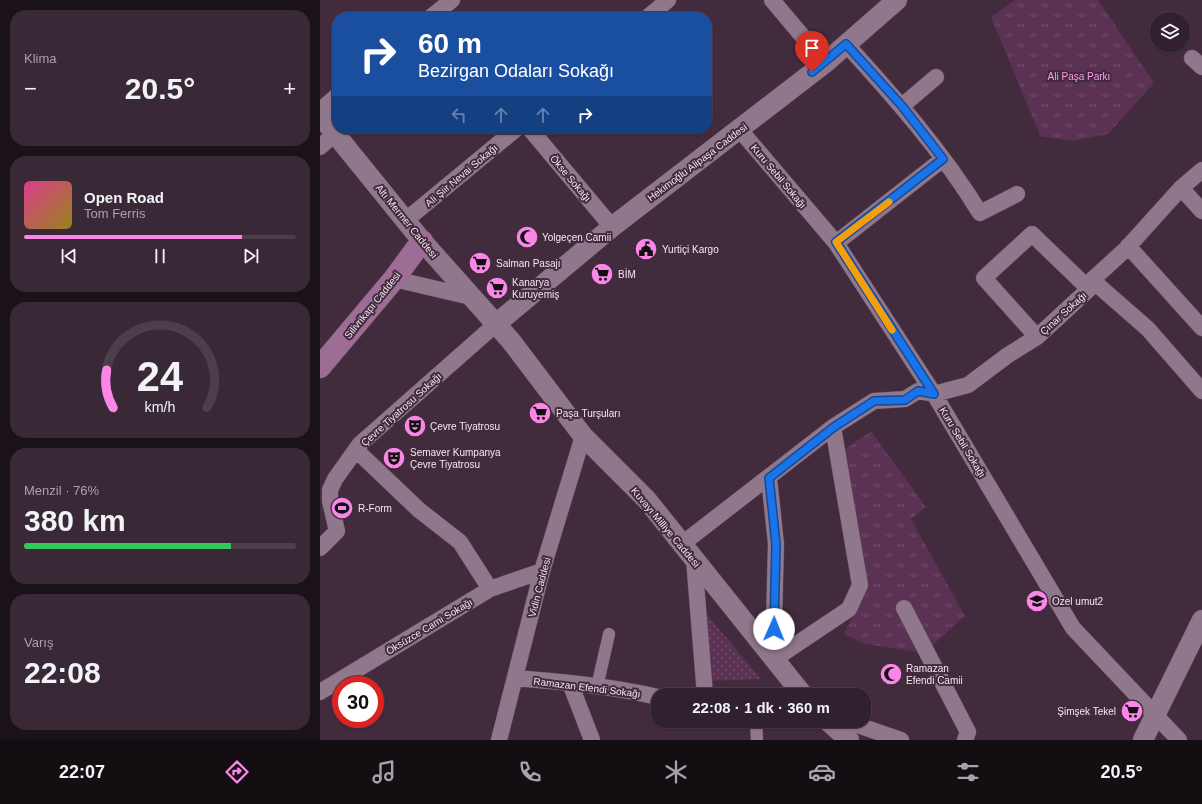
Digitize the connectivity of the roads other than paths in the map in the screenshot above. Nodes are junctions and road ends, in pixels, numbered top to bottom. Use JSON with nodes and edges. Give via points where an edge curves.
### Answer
{"nodes":[{"id":1,"x":452,"y":0,"type":"edge"},
{"id":2,"x":668,"y":0,"type":"edge"},
{"id":3,"x":772,"y":0,"type":"edge"},
{"id":4,"x":897,"y":0,"type":"edge"},
{"id":5,"x":437,"y":12,"type":"edge"},
{"id":6,"x":654,"y":12,"type":"edge"},
{"id":7,"x":846,"y":44,"type":"junction"},
{"id":8,"x":825,"y":63,"type":"junction"},
{"id":9,"x":936,"y":77,"type":"dead end"},
{"id":10,"x":332,"y":100,"type":"edge"},
{"id":11,"x":902,"y":106,"type":"junction"},
{"id":12,"x":320,"y":110,"type":"edge"},
{"id":13,"x":320,"y":115,"type":"edge"},
{"id":14,"x":332,"y":128,"type":"edge"},
{"id":15,"x":740,"y":130,"type":"junction"},
{"id":16,"x":335,"y":134,"type":"edge"},
{"id":17,"x":337,"y":134,"type":"edge"},
{"id":18,"x":510,"y":134,"type":"edge"},
{"id":19,"x":534,"y":134,"type":"edge"},
{"id":20,"x":320,"y":147,"type":"edge"},
{"id":21,"x":943,"y":159,"type":"junction"},
{"id":22,"x":1202,"y":170,"type":"edge"},
{"id":23,"x":1181,"y":188,"type":"junction"},
{"id":24,"x":1017,"y":194,"type":"dead end"},
{"id":25,"x":1202,"y":211,"type":"edge"},
{"id":26,"x":406,"y":220,"type":"junction"},
{"id":27,"x":612,"y":227,"type":"junction"},
{"id":28,"x":422,"y":241,"type":"junction"},
{"id":29,"x":836,"y":242,"type":"junction"},
{"id":30,"x":1128,"y":246,"type":"junction"},
{"id":31,"x":394,"y":279,"type":"junction"},
{"id":32,"x":1090,"y":284,"type":"junction"},
{"id":33,"x":471,"y":297,"type":"junction"},
{"id":34,"x":496,"y":324,"type":"junction"},
{"id":35,"x":1202,"y":328,"type":"edge"},
{"id":36,"x":1036,"y":337,"type":"junction"},
{"id":37,"x":320,"y":367,"type":"edge"},
{"id":38,"x":1202,"y":391,"type":"edge"},
{"id":39,"x":934,"y":394,"type":"junction"},
{"id":40,"x":834,"y":427,"type":"junction"},
{"id":41,"x":583,"y":436,"type":"junction"},
{"id":42,"x":356,"y":450,"type":"junction"},
{"id":43,"x":769,"y":478,"type":"junction"},
{"id":44,"x":320,"y":548,"type":"edge"},
{"id":45,"x":688,"y":552,"type":"junction"},
{"id":46,"x":542,"y":571,"type":"junction"},
{"id":47,"x":490,"y":589,"type":"junction"},
{"id":48,"x":904,"y":608,"type":"dead end"},
{"id":49,"x":1202,"y":620,"type":"edge"},
{"id":50,"x":609,"y":634,"type":"dead end"},
{"id":51,"x":773,"y":660,"type":"junction"},
{"id":52,"x":516,"y":678,"type":"junction"},
{"id":53,"x":570,"y":683,"type":"junction"},
{"id":54,"x":597,"y":687,"type":"junction"},
{"id":55,"x":704,"y":688,"type":"edge"},
{"id":56,"x":798,"y":688,"type":"edge"},
{"id":57,"x":320,"y":692,"type":"edge"},
{"id":58,"x":651,"y":695,"type":"edge"},
{"id":59,"x":1156,"y":715,"type":"junction"},
{"id":60,"x":756,"y":728,"type":"edge"},
{"id":61,"x":836,"y":728,"type":"edge"},
{"id":62,"x":866,"y":728,"type":"edge"},
{"id":63,"x":499,"y":740,"type":"edge"},
{"id":64,"x":592,"y":740,"type":"edge"},
{"id":65,"x":757,"y":740,"type":"edge"},
{"id":66,"x":849,"y":740,"type":"edge"},
{"id":67,"x":901,"y":740,"type":"edge"},
{"id":68,"x":966,"y":740,"type":"edge"},
{"id":69,"x":1143,"y":740,"type":"edge"},
{"id":70,"x":1179,"y":740,"type":"edge"}],
"edges":[{"from":1,"to":5,"type":"street"},
{"from":2,"to":6,"type":"street"},
{"from":3,"to":8,"type":"street"},
{"from":4,"to":7,"type":"street","name":"Hekimoğlu Alipaşa Caddesi"},
{"from":7,"to":8,"type":"street","name":"Hekimoğlu Alipaşa Caddesi"},
{"from":7,"to":11,"type":"street"},
{"from":8,"to":15,"type":"street","name":"Hekimoğlu Alipaşa Caddesi"},
{"from":9,"to":11,"type":"street"},
{"from":10,"to":12,"type":"street"},
{"from":11,"to":21,"type":"street"},
{"from":13,"to":14,"type":"street","name":"Altı Mermer Caddesi"},
{"from":15,"to":27,"type":"street","name":"Hekimoğlu Alipaşa Caddesi"},
{"from":15,"to":29,"type":"street","name":"Kuru Sebil Sokağı"},
{"from":16,"to":20,"type":"street"},
{"from":17,"to":26,"type":"street","name":"Altı Mermer Caddesi"},
{"from":18,"to":26,"type":"street","name":"Ali Şiir Nevai Sokağı"},
{"from":19,"to":27,"type":"street","name":"Ökse Sokağı"},
{"from":21,"to":24,"type":"street","via":[[962,183],[980,213]]},
{"from":21,"to":29,"type":"street"},
{"from":22,"to":23,"type":"street"},
{"from":23,"to":25,"type":"street"},
{"from":23,"to":30,"type":"street"},
{"from":26,"to":28,"type":"street","name":"Altı Mermer Caddesi"},
{"from":27,"to":34,"type":"street","name":"Hekimoğlu Alipaşa Caddesi"},
{"from":28,"to":31,"type":"main road","name":"Silivrikapı Caddesi"},
{"from":28,"to":33,"type":"street","name":"Altı Mermer Caddesi"},
{"from":29,"to":39,"type":"street","name":"Kuru Sebil Sokağı"},
{"from":30,"to":32,"type":"street"},
{"from":30,"to":35,"type":"street"},
{"from":31,"to":33,"type":"street"},
{"from":31,"to":37,"type":"main road","name":"Silivrikapı Caddesi"},
{"from":32,"to":36,"type":"street","name":"Çınar Sokağı"},
{"from":32,"to":36,"type":"street","via":[[1032,234],[994,268],[984,278]]},
{"from":32,"to":38,"type":"street","name":"Çınar Sokağı","via":[[1148,329]]},
{"from":33,"to":34,"type":"street","name":"Altı Mermer Caddesi"},
{"from":34,"to":41,"type":"street","name":"Kuvayı Milliye Caddesi"},
{"from":34,"to":42,"type":"street","name":"Çevre Tiyatrosu Sokağı"},
{"from":36,"to":39,"type":"street","name":"Çınar Sokağı","via":[[968,385]]},
{"from":39,"to":40,"type":"street","name":"Çınar Sokağı","via":[[918,391],[905,400],[874,401]]},
{"from":39,"to":59,"type":"street","name":"Kuru Sebil Sokağı","via":[[1073,628]]},
{"from":40,"to":43,"type":"street","name":"Çınar Sokağı"},
{"from":40,"to":51,"type":"street","via":[[860,584],[849,609]]},
{"from":41,"to":45,"type":"street","name":"Kuvayı Milliye Caddesi","via":[[647,500]]},
{"from":41,"to":46,"type":"street","name":"Vidin Caddesi"},
{"from":42,"to":44,"type":"street","name":"Çevre Tiyatrosu Sokağı","via":[[330,490],[337,531]]},
{"from":42,"to":47,"type":"street","via":[[419,510],[460,542]]},
{"from":43,"to":45,"type":"street","name":"Çınar Sokağı"},
{"from":43,"to":51,"type":"street","via":[[776,544]]},
{"from":45,"to":51,"type":"street","name":"Kuvayı Milliye Caddesi"},
{"from":45,"to":55,"type":"street"},
{"from":46,"to":47,"type":"street","name":"Öksüzce Cami Sokağı"},
{"from":46,"to":52,"type":"street","name":"Vidin Caddesi"},
{"from":47,"to":57,"type":"street","name":"Öksüzce Cami Sokağı"},
{"from":48,"to":68,"type":"street","via":[[968,732]]},
{"from":49,"to":59,"type":"street"},
{"from":50,"to":54,"type":"street"},
{"from":51,"to":56,"type":"street","name":"Kuvayı Milliye Caddesi"},
{"from":52,"to":53,"type":"street","name":"Ramazan Efendi Sokağı"},
{"from":52,"to":63,"type":"street","name":"Vidin Caddesi"},
{"from":53,"to":54,"type":"street","name":"Ramazan Efendi Sokağı"},
{"from":53,"to":64,"type":"street"},
{"from":54,"to":58,"type":"street","name":"Ramazan Efendi Sokağı"},
{"from":59,"to":69,"type":"street"},
{"from":59,"to":70,"type":"street","name":"Kuru Sebil Sokağı"},
{"from":60,"to":65,"type":"street"},
{"from":61,"to":66,"type":"street"},
{"from":62,"to":67,"type":"street"}]}
